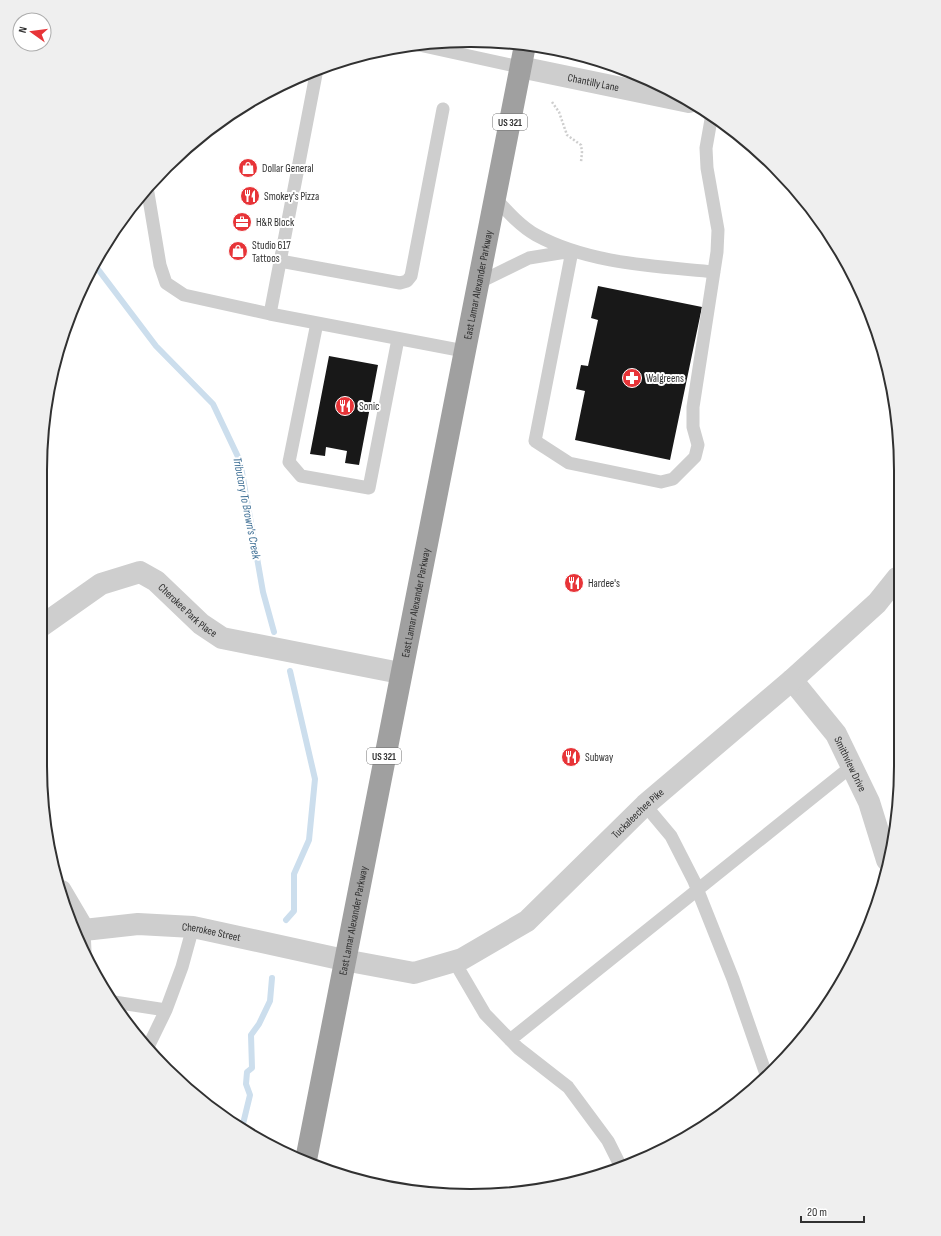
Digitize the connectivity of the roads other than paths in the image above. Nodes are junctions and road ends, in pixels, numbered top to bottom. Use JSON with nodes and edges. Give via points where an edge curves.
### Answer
{"nodes":[{"id":1,"x":436,"y":49,"type":"edge"},
{"id":2,"x":524,"y":51,"type":"edge"},
{"id":3,"x":520,"y":67,"type":"junction"},
{"id":4,"x":316,"y":76,"type":"edge"},
{"id":5,"x":672,"y":98,"type":"edge"},
{"id":6,"x":443,"y":109,"type":"dead end"},
{"id":7,"x":711,"y":122,"type":"edge"},
{"id":8,"x":149,"y":195,"type":"edge"},
{"id":9,"x":494,"y":198,"type":"junction"},
{"id":10,"x":572,"y":251,"type":"junction"},
{"id":11,"x":280,"y":261,"type":"junction"},
{"id":12,"x":714,"y":272,"type":"junction"},
{"id":13,"x":478,"y":283,"type":"junction"},
{"id":14,"x":270,"y":314,"type":"junction"},
{"id":15,"x":317,"y":323,"type":"junction"},
{"id":16,"x":398,"y":338,"type":"junction"},
{"id":17,"x":464,"y":351,"type":"junction"},
{"id":18,"x":894,"y":582,"type":"edge"},
{"id":19,"x":47,"y":622,"type":"edge"},
{"id":20,"x":400,"y":673,"type":"junction"},
{"id":21,"x":792,"y":680,"type":"junction"},
{"id":22,"x":852,"y":766,"type":"junction"},
{"id":23,"x":645,"y":805,"type":"junction"},
{"id":24,"x":885,"y":853,"type":"edge"},
{"id":25,"x":698,"y":889,"type":"junction"},
{"id":26,"x":193,"y":927,"type":"junction"},
{"id":27,"x":84,"y":938,"type":"edge"},
{"id":28,"x":344,"y":960,"type":"junction"},
{"id":29,"x":454,"y":961,"type":"junction"},
{"id":30,"x":119,"y":1003,"type":"edge"},
{"id":31,"x":166,"y":1010,"type":"junction"},
{"id":32,"x":510,"y":1040,"type":"junction"},
{"id":33,"x":150,"y":1043,"type":"edge"},
{"id":34,"x":765,"y":1070,"type":"edge"},
{"id":35,"x":307,"y":1156,"type":"edge"},
{"id":36,"x":619,"y":1162,"type":"edge"}],
"edges":[{"from":1,"to":3,"type":"lane"},
{"from":2,"to":3,"type":"highway","name":"East Lamar Alexander Parkway","number":"US 321"},
{"from":3,"to":5,"type":"street","name":"Chantilly Lane"},
{"from":3,"to":9,"type":"highway","name":"East Lamar Alexander Parkway","number":"US 321"},
{"from":4,"to":11,"type":"lane"},
{"from":6,"to":11,"type":"lane","via":[[408,281],[400,284]]},
{"from":7,"to":12,"type":"lane","via":[[706,148],[718,230]]},
{"from":8,"to":14,"type":"lane","via":[[160,265],[166,283],[184,295]]},
{"from":9,"to":10,"type":"lane","via":[[536,235]]},
{"from":9,"to":13,"type":"highway","name":"East Lamar Alexander Parkway","number":"US 321"},
{"from":10,"to":12,"type":"lane","via":[[639,264]]},
{"from":10,"to":12,"type":"lane","via":[[535,441],[570,463],[661,482],[673,479],[695,457],[698,445],[693,427],[693,407]]},
{"from":10,"to":13,"type":"lane","via":[[529,258]]},
{"from":11,"to":14,"type":"lane"},
{"from":13,"to":17,"type":"highway","name":"East Lamar Alexander Parkway","number":"US 321"},
{"from":14,"to":15,"type":"lane"},
{"from":15,"to":16,"type":"lane"},
{"from":15,"to":16,"type":"lane","via":[[290,462],[301,476],[369,488]]},
{"from":16,"to":17,"type":"lane"},
{"from":17,"to":20,"type":"highway","name":"East Lamar Alexander Parkway","number":"US 321"},
{"from":18,"to":21,"type":"street","name":"Tuckaleechee Pike","via":[[877,603]]},
{"from":19,"to":20,"type":"street","name":"Cherokee Park Place","via":[[101,584],[140,572],[156,581],[201,624],[222,638]]},
{"from":20,"to":28,"type":"highway","name":"East Lamar Alexander Parkway","number":"US 321"},
{"from":21,"to":22,"type":"street","name":"Smithview Drive","via":[[836,734]]},
{"from":21,"to":23,"type":"street","name":"Tuckaleechee Pike"},
{"from":22,"to":24,"type":"street","name":"Smithview Drive","via":[[869,802]]},
{"from":22,"to":25,"type":"lane"},
{"from":23,"to":25,"type":"lane","via":[[672,836]]},
{"from":23,"to":29,"type":"street","name":"Tuckaleechee Pike","via":[[527,921],[462,959]]},
{"from":25,"to":32,"type":"lane"},
{"from":25,"to":34,"type":"lane","via":[[733,978]]},
{"from":26,"to":27,"type":"street","name":"Cherokee Street","via":[[138,924]]},
{"from":26,"to":28,"type":"street","name":"Cherokee Street"},
{"from":26,"to":31,"type":"lane"},
{"from":28,"to":29,"type":"street","name":"Tuckaleechee Pike","via":[[414,973]]},
{"from":28,"to":35,"type":"highway","name":"East Lamar Alexander Parkway","number":"US 321"},
{"from":29,"to":32,"type":"lane","via":[[485,1014]]},
{"from":30,"to":31,"type":"lane"},
{"from":31,"to":33,"type":"lane"},
{"from":32,"to":36,"type":"lane","via":[[568,1087],[608,1141]]}]}
